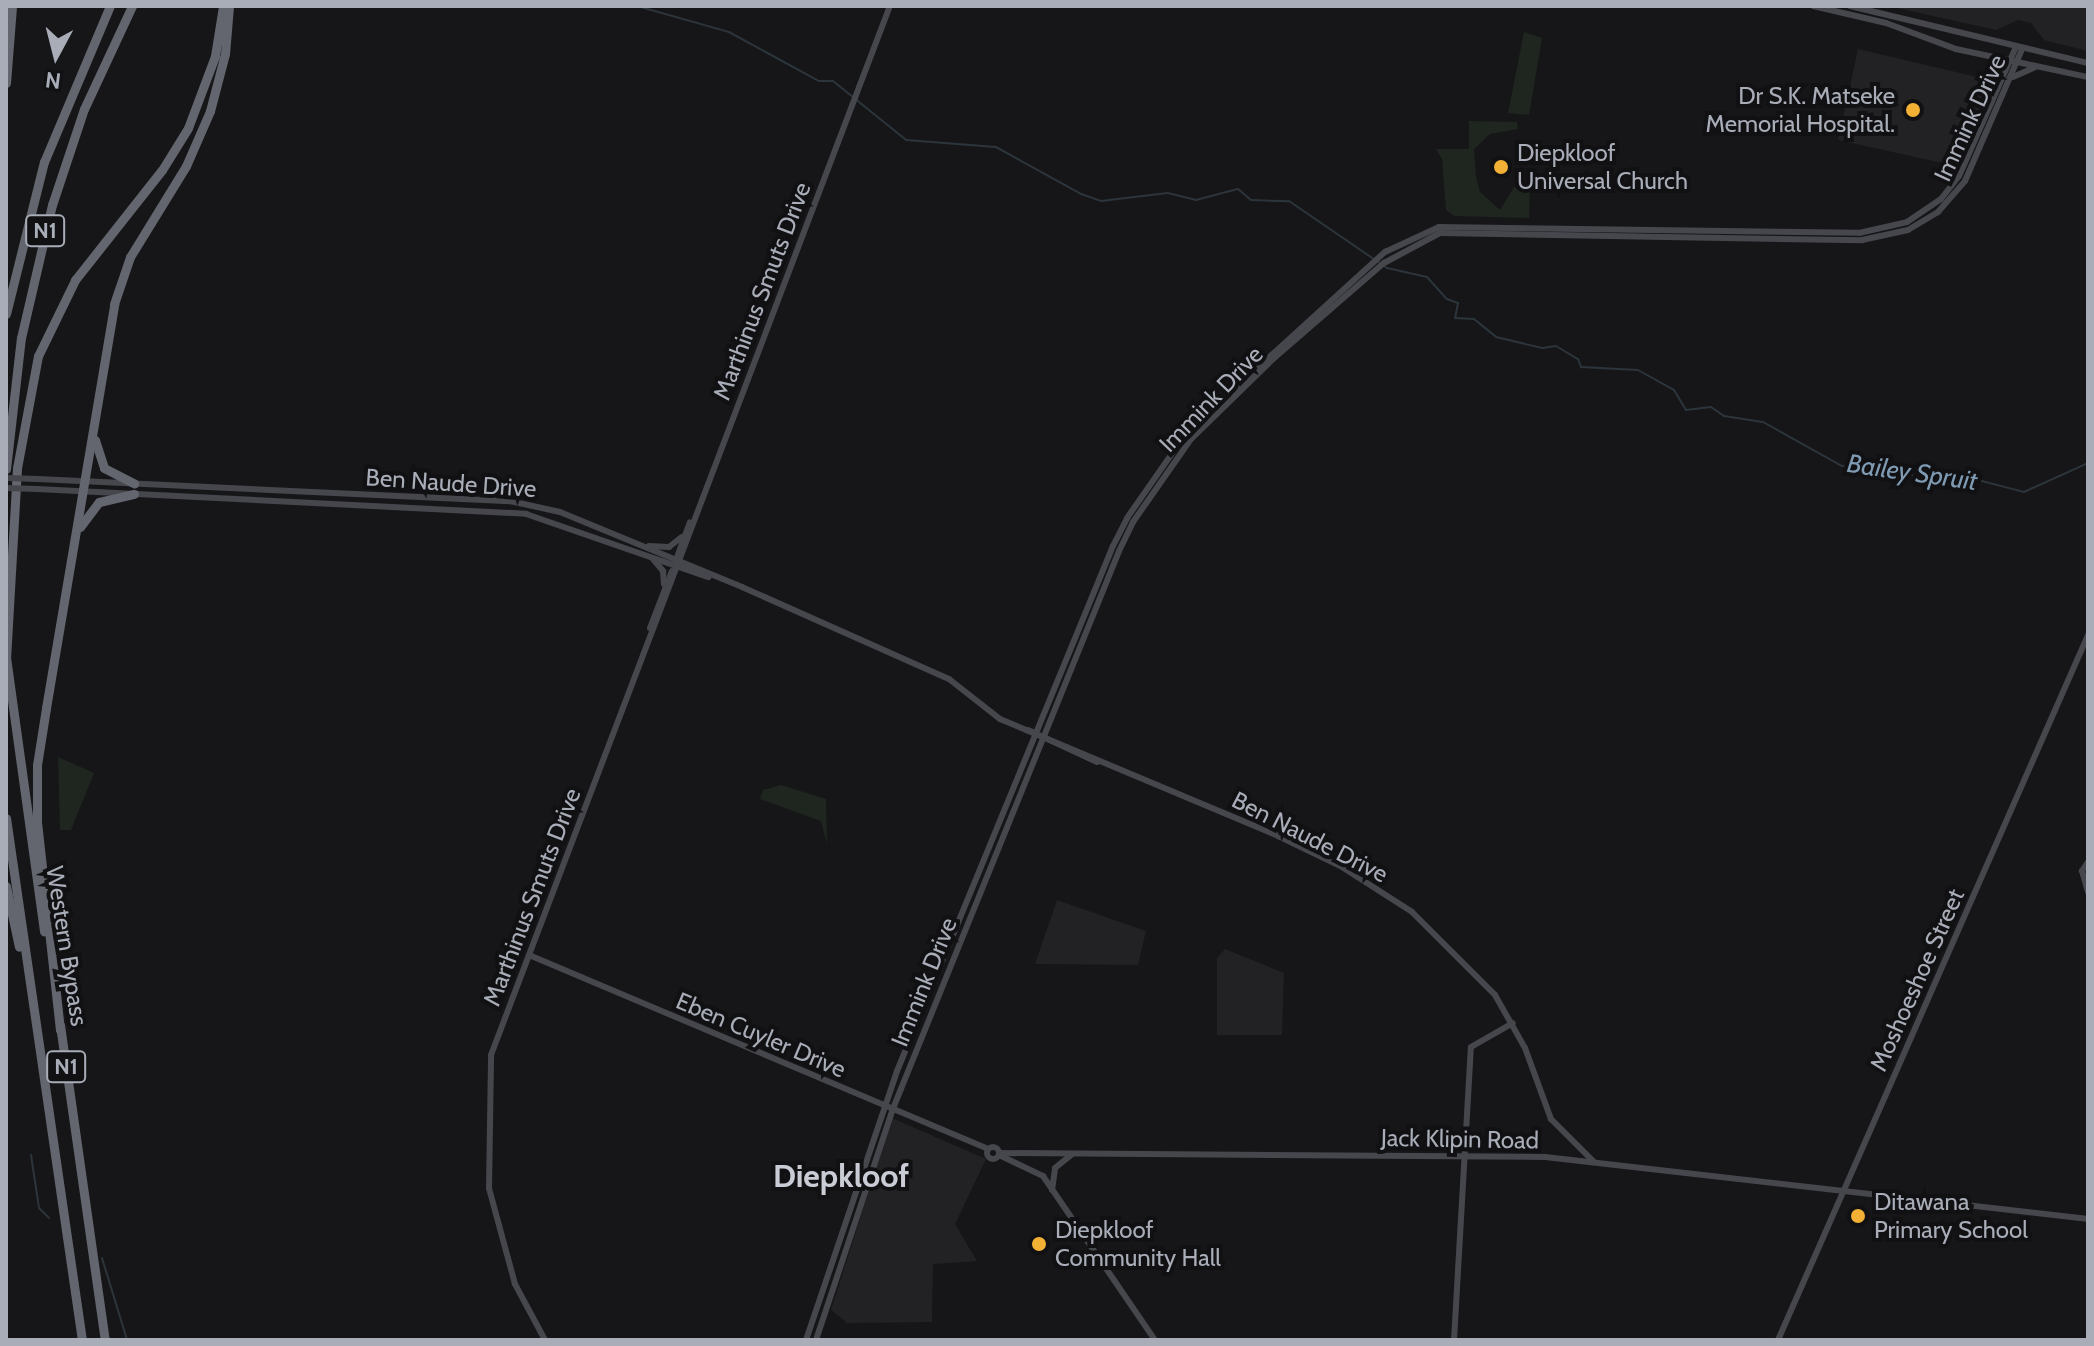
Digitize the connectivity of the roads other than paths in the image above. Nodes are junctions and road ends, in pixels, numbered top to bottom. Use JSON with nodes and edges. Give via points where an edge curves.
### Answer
{"nodes":[{"id":1,"x":12,"y":6,"type":"edge"},
{"id":2,"x":110,"y":6,"type":"edge"},
{"id":3,"x":132,"y":6,"type":"edge"},
{"id":4,"x":223,"y":6,"type":"edge"},
{"id":5,"x":229,"y":6,"type":"edge"},
{"id":6,"x":890,"y":6,"type":"edge"},
{"id":7,"x":1813,"y":6,"type":"edge"},
{"id":8,"x":1850,"y":6,"type":"edge"},
{"id":9,"x":6,"y":35,"type":"edge"},
{"id":10,"x":2019,"y":48,"type":"junction"},
{"id":11,"x":1991,"y":56,"type":"junction"},
{"id":12,"x":2014,"y":62,"type":"junction"},
{"id":13,"x":2088,"y":63,"type":"edge"},
{"id":14,"x":2039,"y":67,"type":"junction"},
{"id":15,"x":2088,"y":77,"type":"edge"},
{"id":16,"x":2007,"y":80,"type":"junction"},
{"id":17,"x":6,"y":83,"type":"edge"},
{"id":18,"x":6,"y":314,"type":"edge"},
{"id":19,"x":96,"y":412,"type":"junction"},
{"id":20,"x":6,"y":469,"type":"edge"},
{"id":21,"x":711,"y":475,"type":"junction"},
{"id":22,"x":6,"y":478,"type":"edge"},
{"id":23,"x":83,"y":486,"type":"junction"},
{"id":24,"x":6,"y":488,"type":"edge"},
{"id":25,"x":134,"y":488,"type":"junction"},
{"id":26,"x":688,"y":527,"type":"junction"},
{"id":27,"x":74,"y":542,"type":"junction"},
{"id":28,"x":637,"y":547,"type":"junction"},
{"id":29,"x":677,"y":562,"type":"junction"},
{"id":30,"x":660,"y":599,"type":"junction"},
{"id":31,"x":2088,"y":635,"type":"edge"},
{"id":32,"x":645,"y":650,"type":"junction"},
{"id":33,"x":6,"y":653,"type":"edge"},
{"id":34,"x":6,"y":659,"type":"edge"},
{"id":35,"x":1039,"y":736,"type":"junction"},
{"id":36,"x":6,"y":818,"type":"edge"},
{"id":37,"x":2088,"y":862,"type":"edge"},
{"id":38,"x":6,"y":886,"type":"edge"},
{"id":39,"x":2088,"y":892,"type":"edge"},
{"id":40,"x":529,"y":955,"type":"junction"},
{"id":41,"x":1513,"y":1023,"type":"junction"},
{"id":42,"x":36,"y":1028,"type":"junction"},
{"id":43,"x":60,"y":1030,"type":"junction"},
{"id":44,"x":883,"y":1107,"type":"junction"},
{"id":45,"x":892,"y":1111,"type":"junction"},
{"id":46,"x":1074,"y":1152,"type":"junction"},
{"id":47,"x":1010,"y":1156,"type":"junction"},
{"id":48,"x":1468,"y":1156,"type":"junction"},
{"id":49,"x":1594,"y":1162,"type":"junction"},
{"id":50,"x":1052,"y":1190,"type":"junction"},
{"id":51,"x":1843,"y":1190,"type":"junction"},
{"id":52,"x":2088,"y":1219,"type":"edge"},
{"id":53,"x":82,"y":1340,"type":"edge"},
{"id":54,"x":105,"y":1340,"type":"edge"},
{"id":55,"x":545,"y":1340,"type":"edge"},
{"id":56,"x":806,"y":1340,"type":"edge"},
{"id":57,"x":816,"y":1340,"type":"edge"},
{"id":58,"x":1155,"y":1340,"type":"edge"},
{"id":59,"x":1454,"y":1340,"type":"edge"},
{"id":60,"x":1778,"y":1340,"type":"edge"}],
"edges":[{"from":1,"to":9,"type":"highway"},
{"from":1,"to":17,"type":"highway"},
{"from":2,"to":18,"type":"highway","number":"N1","via":[[44,162]]},
{"from":3,"to":20,"type":"highway","number":"N1","via":[[84,109],[52,205],[21,338]]},
{"from":4,"to":34,"type":"highway","via":[[215,56],[188,128],[162,170],[75,280],[38,356],[17,468]]},
{"from":5,"to":19,"type":"highway","via":[[225,54],[210,111],[120,283]]},
{"from":6,"to":21,"type":"main road","name":"Marthinus Smuts Drive"},
{"from":7,"to":11,"type":"main road"},
{"from":8,"to":10,"type":"main road"},
{"from":10,"to":12,"type":"main road","name":"Immink Drive"},
{"from":10,"to":13,"type":"main road"},
{"from":11,"to":12,"type":"main road"},
{"from":11,"to":16,"type":"main road"},
{"from":12,"to":14,"type":"main road"},
{"from":12,"to":16,"type":"main road","name":"Immink Drive"},
{"from":14,"to":15,"type":"main road"},
{"from":14,"to":16,"type":"main road"},
{"from":16,"to":35,"type":"main road","name":"Immink Drive","via":[[1955,182],[1914,219],[1875,232],[1457,224],[1406,239],[1361,273],[1182,437],[1117,536]]},
{"from":16,"to":35,"type":"main road","name":"Immink Drive","via":[[1961,187],[1932,217],[1898,234],[1862,240],[1453,231],[1421,239],[1384,263],[1268,363],[1194,437],[1169,470],[1133,522]]},
{"from":19,"to":23,"type":"highway"},
{"from":19,"to":25,"type":"highway","via":[[99,461]]},
{"from":21,"to":26,"type":"main road","name":"Marthinus Smuts Drive"},
{"from":21,"to":29,"type":"main road","name":"Marthinus Smuts Drive"},
{"from":22,"to":23,"type":"main road","bridge":true},
{"from":23,"to":24,"type":"main road","bridge":true},
{"from":23,"to":25,"type":"main road","name":"Ben Naude Drive"},
{"from":23,"to":27,"type":"highway"},
{"from":25,"to":27,"type":"highway","via":[[94,505]]},
{"from":25,"to":28,"type":"main road","name":"Ben Naude Drive","via":[[508,512]]},
{"from":26,"to":28,"type":"main road","via":[[672,546]]},
{"from":26,"to":29,"type":"main road","name":"Marthinus Smuts Drive"},
{"from":27,"to":43,"type":"highway","via":[[36,780]]},
{"from":28,"to":29,"type":"main road","name":"Ben Naude Drive"},
{"from":28,"to":30,"type":"main road","via":[[661,567]]},
{"from":29,"to":30,"type":"main road"},
{"from":29,"to":32,"type":"main road","name":"Marthinus Smuts Drive"},
{"from":29,"to":35,"type":"main road","name":"Ben Naude Drive","via":[[949,679],[993,714]]},
{"from":30,"to":32,"type":"main road"},
{"from":31,"to":51,"type":"main road","name":"Moshoeshoe Street"},
{"from":32,"to":40,"type":"main road","name":"Marthinus Smuts Drive"},
{"from":33,"to":34,"type":"highway","name":"Western Bypass","number":"N1"},
{"from":34,"to":43,"type":"highway","name":"Western Bypass","number":"N1"},
{"from":35,"to":41,"type":"main road","name":"Ben Naude Drive","via":[[1342,867],[1412,912],[1477,973]]},
{"from":35,"to":44,"type":"main road","name":"Immink Drive"},
{"from":35,"to":45,"type":"main road","name":"Immink Drive"},
{"from":36,"to":42,"type":"highway","name":"Western Bypass","number":"N1"},
{"from":37,"to":39,"type":"main road","via":[[2082,871]]},
{"from":38,"to":42,"type":"highway"},
{"from":40,"to":44,"type":"main road","name":"Eben Cuyler Drive"},
{"from":40,"to":55,"type":"main road","name":"Marthinus Smuts Drive","via":[[491,1055],[487,1167],[515,1284]]},
{"from":41,"to":48,"type":"main road","via":[[1471,1047]]},
{"from":41,"to":49,"type":"main road","name":"Ben Naude Drive","via":[[1551,1119]]},
{"from":42,"to":53,"type":"highway","name":"Western Bypass","number":"N1"},
{"from":43,"to":54,"type":"highway","name":"Western Bypass","number":"N1"},
{"from":44,"to":45,"type":"main road","name":"Eben Cuyler Drive"},
{"from":44,"to":56,"type":"main road","name":"Immink Drive"},
{"from":45,"to":47,"type":"main road","name":"Eben Cuyler Drive"},
{"from":45,"to":57,"type":"main road","name":"Immink Drive"},
{"from":46,"to":47,"type":"main road"},
{"from":46,"to":48,"type":"main road","name":"Jack Klipin Road"},
{"from":46,"to":50,"type":"main road","via":[[1055,1168]]},
{"from":47,"to":50,"type":"main road","via":[[1041,1174]]},
{"from":48,"to":49,"type":"main road","name":"Jack Klipin Road"},
{"from":48,"to":59,"type":"main road"},
{"from":49,"to":51,"type":"main road","name":"Jack Klipin Road"},
{"from":50,"to":58,"type":"main road"},
{"from":51,"to":52,"type":"main road","name":"Jack Klipin Road"},
{"from":51,"to":60,"type":"main road","name":"Moshoeshoe Street"}]}
